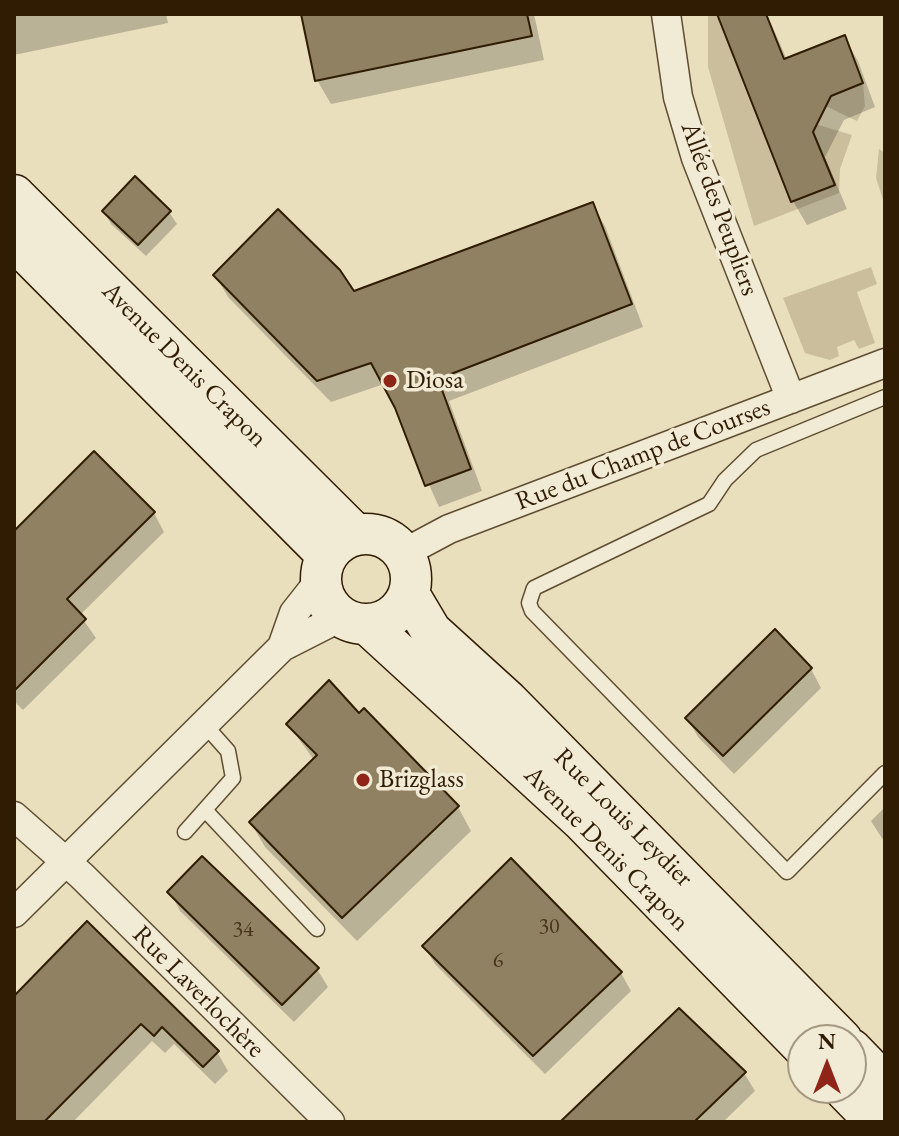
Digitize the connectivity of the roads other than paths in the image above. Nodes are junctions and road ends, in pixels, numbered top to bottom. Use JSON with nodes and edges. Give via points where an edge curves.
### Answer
{"nodes":[{"id":1,"x":666,"y":14,"type":"edge"},
{"id":2,"x":14,"y":195,"type":"edge"},
{"id":3,"x":14,"y":240,"type":"edge"},
{"id":4,"x":885,"y":363,"type":"edge"},
{"id":5,"x":885,"y":397,"type":"edge"},
{"id":6,"x":791,"y":399,"type":"junction"},
{"id":7,"x":404,"y":553,"type":"junction"},
{"id":8,"x":334,"y":556,"type":"junction"},
{"id":9,"x":409,"y":594,"type":"junction"},
{"id":10,"x":354,"y":621,"type":"junction"},
{"id":11,"x":282,"y":647,"type":"junction"},
{"id":12,"x":204,"y":724,"type":"junction"},
{"id":13,"x":885,"y":773,"type":"edge"},
{"id":14,"x":205,"y":810,"type":"junction"},
{"id":15,"x":14,"y":816,"type":"edge"},
{"id":16,"x":185,"y":832,"type":"dead end"},
{"id":17,"x":67,"y":862,"type":"junction"},
{"id":18,"x":14,"y":913,"type":"edge"},
{"id":19,"x":317,"y":929,"type":"dead end"},
{"id":20,"x":826,"y":1024,"type":"edge"},
{"id":21,"x":787,"y":1031,"type":"edge"},
{"id":22,"x":867,"y":1065,"type":"edge"},
{"id":23,"x":885,"y":1084,"type":"edge"},
{"id":24,"x":859,"y":1104,"type":"edge"},
{"id":25,"x":330,"y":1122,"type":"edge"},
{"id":26,"x":876,"y":1122,"type":"edge"}],
"edges":[{"from":1,"to":6,"type":"street","name":"Allée des Peupliers","via":[[678,97],[696,158]]},
{"from":2,"to":8,"type":"main road","name":"Avenue Denis Crapon"},
{"from":3,"to":8,"type":"main road","name":"Avenue Denis Crapon"},
{"from":4,"to":6,"type":"street","name":"Rue du Champ de Courses"},
{"from":5,"to":13,"type":"lane","via":[[756,450],[709,504],[534,588],[529,603],[787,872]]},
{"from":6,"to":7,"type":"street","name":"Rue du Champ de Courses","via":[[449,529]]},
{"from":7,"to":8,"type":"main road","via":[[382,536]]},
{"from":7,"to":9,"type":"main road","via":[[412,580]]},
{"from":8,"to":10,"type":"main road","via":[[326,601]]},
{"from":8,"to":11,"type":"street","via":[[294,613]]},
{"from":9,"to":10,"type":"main road","via":[[385,620]]},
{"from":9,"to":20,"type":"main road","name":"Rue Louis Leydier","via":[[437,637],[508,701]]},
{"from":10,"to":11,"type":"street"},
{"from":10,"to":21,"type":"main road","name":"Avenue Denis Crapon","via":[[582,821]]},
{"from":11,"to":12,"type":"street"},
{"from":12,"to":14,"type":"lane","via":[[228,751],[233,778]]},
{"from":12,"to":17,"type":"street"},
{"from":14,"to":16,"type":"lane"},
{"from":14,"to":19,"type":"lane"},
{"from":15,"to":17,"type":"street","name":"Rue Laverlochère"},
{"from":17,"to":18,"type":"street"},
{"from":17,"to":25,"type":"street","name":"Rue Laverlochère"},
{"from":22,"to":23,"type":"main road"},
{"from":24,"to":26,"type":"main road"}]}
